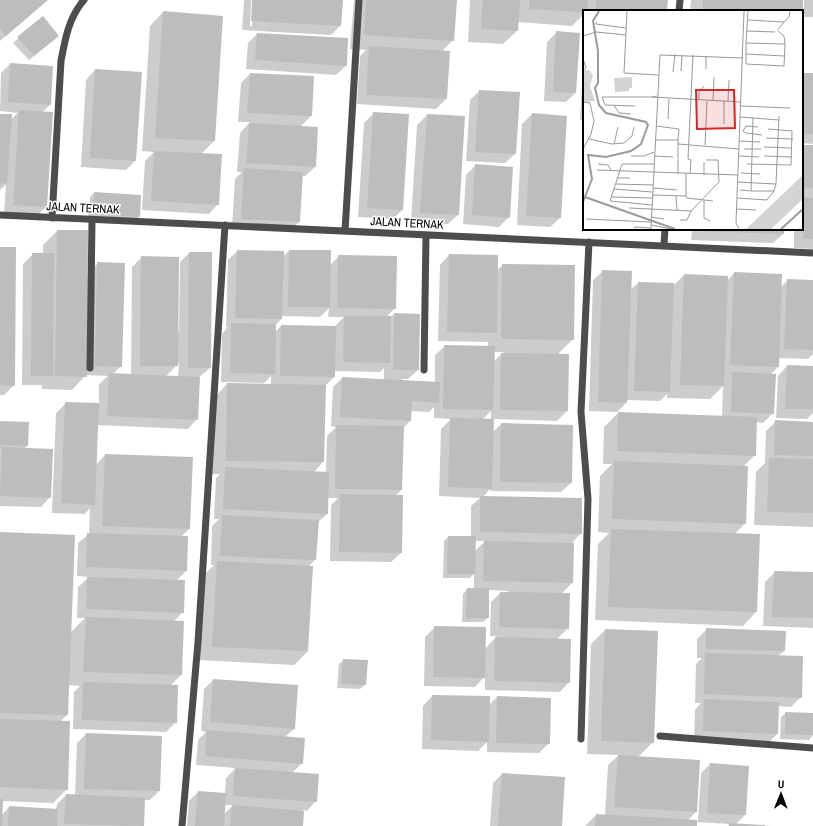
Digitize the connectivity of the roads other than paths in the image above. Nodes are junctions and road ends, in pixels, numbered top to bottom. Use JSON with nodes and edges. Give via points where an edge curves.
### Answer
{"nodes":[{"id":1,"x":84,"y":0,"type":"edge"},
{"id":2,"x":359,"y":0,"type":"edge"},
{"id":3,"x":0,"y":215,"type":"edge"},
{"id":4,"x":52,"y":218,"type":"junction"},
{"id":5,"x":92,"y":220,"type":"junction"},
{"id":6,"x":224,"y":225,"type":"junction"},
{"id":7,"x":665,"y":230,"type":"edge"},
{"id":8,"x":345,"y":231,"type":"junction"},
{"id":9,"x":426,"y":235,"type":"junction"},
{"id":10,"x":589,"y":242,"type":"junction"},
{"id":11,"x":664,"y":245,"type":"junction"},
{"id":12,"x":813,"y":253,"type":"edge"},
{"id":13,"x":90,"y":368,"type":"dead end"},
{"id":14,"x":424,"y":370,"type":"dead end"},
{"id":15,"x":660,"y":736,"type":"dead end"},
{"id":16,"x":581,"y":739,"type":"dead end"},
{"id":17,"x":813,"y":748,"type":"edge"},
{"id":18,"x":182,"y":826,"type":"edge"}],
"edges":[{"from":1,"to":4,"type":"street","via":[[70,23],[61,60]]},
{"from":2,"to":8,"type":"street"},
{"from":3,"to":4,"type":"street","name":"JALAN TERNAK"},
{"from":4,"to":5,"type":"street","name":"JALAN TERNAK"},
{"from":5,"to":6,"type":"street","name":"JALAN TERNAK"},
{"from":5,"to":13,"type":"street"},
{"from":6,"to":8,"type":"street","name":"JALAN TERNAK"},
{"from":6,"to":18,"type":"street","via":[[198,642]]},
{"from":7,"to":11,"type":"street"},
{"from":8,"to":9,"type":"street","name":"JALAN TERNAK"},
{"from":9,"to":10,"type":"street","name":"JALAN TERNAK"},
{"from":9,"to":14,"type":"street"},
{"from":10,"to":11,"type":"street","name":"JALAN TERNAK"},
{"from":10,"to":16,"type":"street","via":[[581,412],[588,499]]},
{"from":11,"to":12,"type":"street","name":"JALAN TERNAK"},
{"from":15,"to":17,"type":"street"}]}
